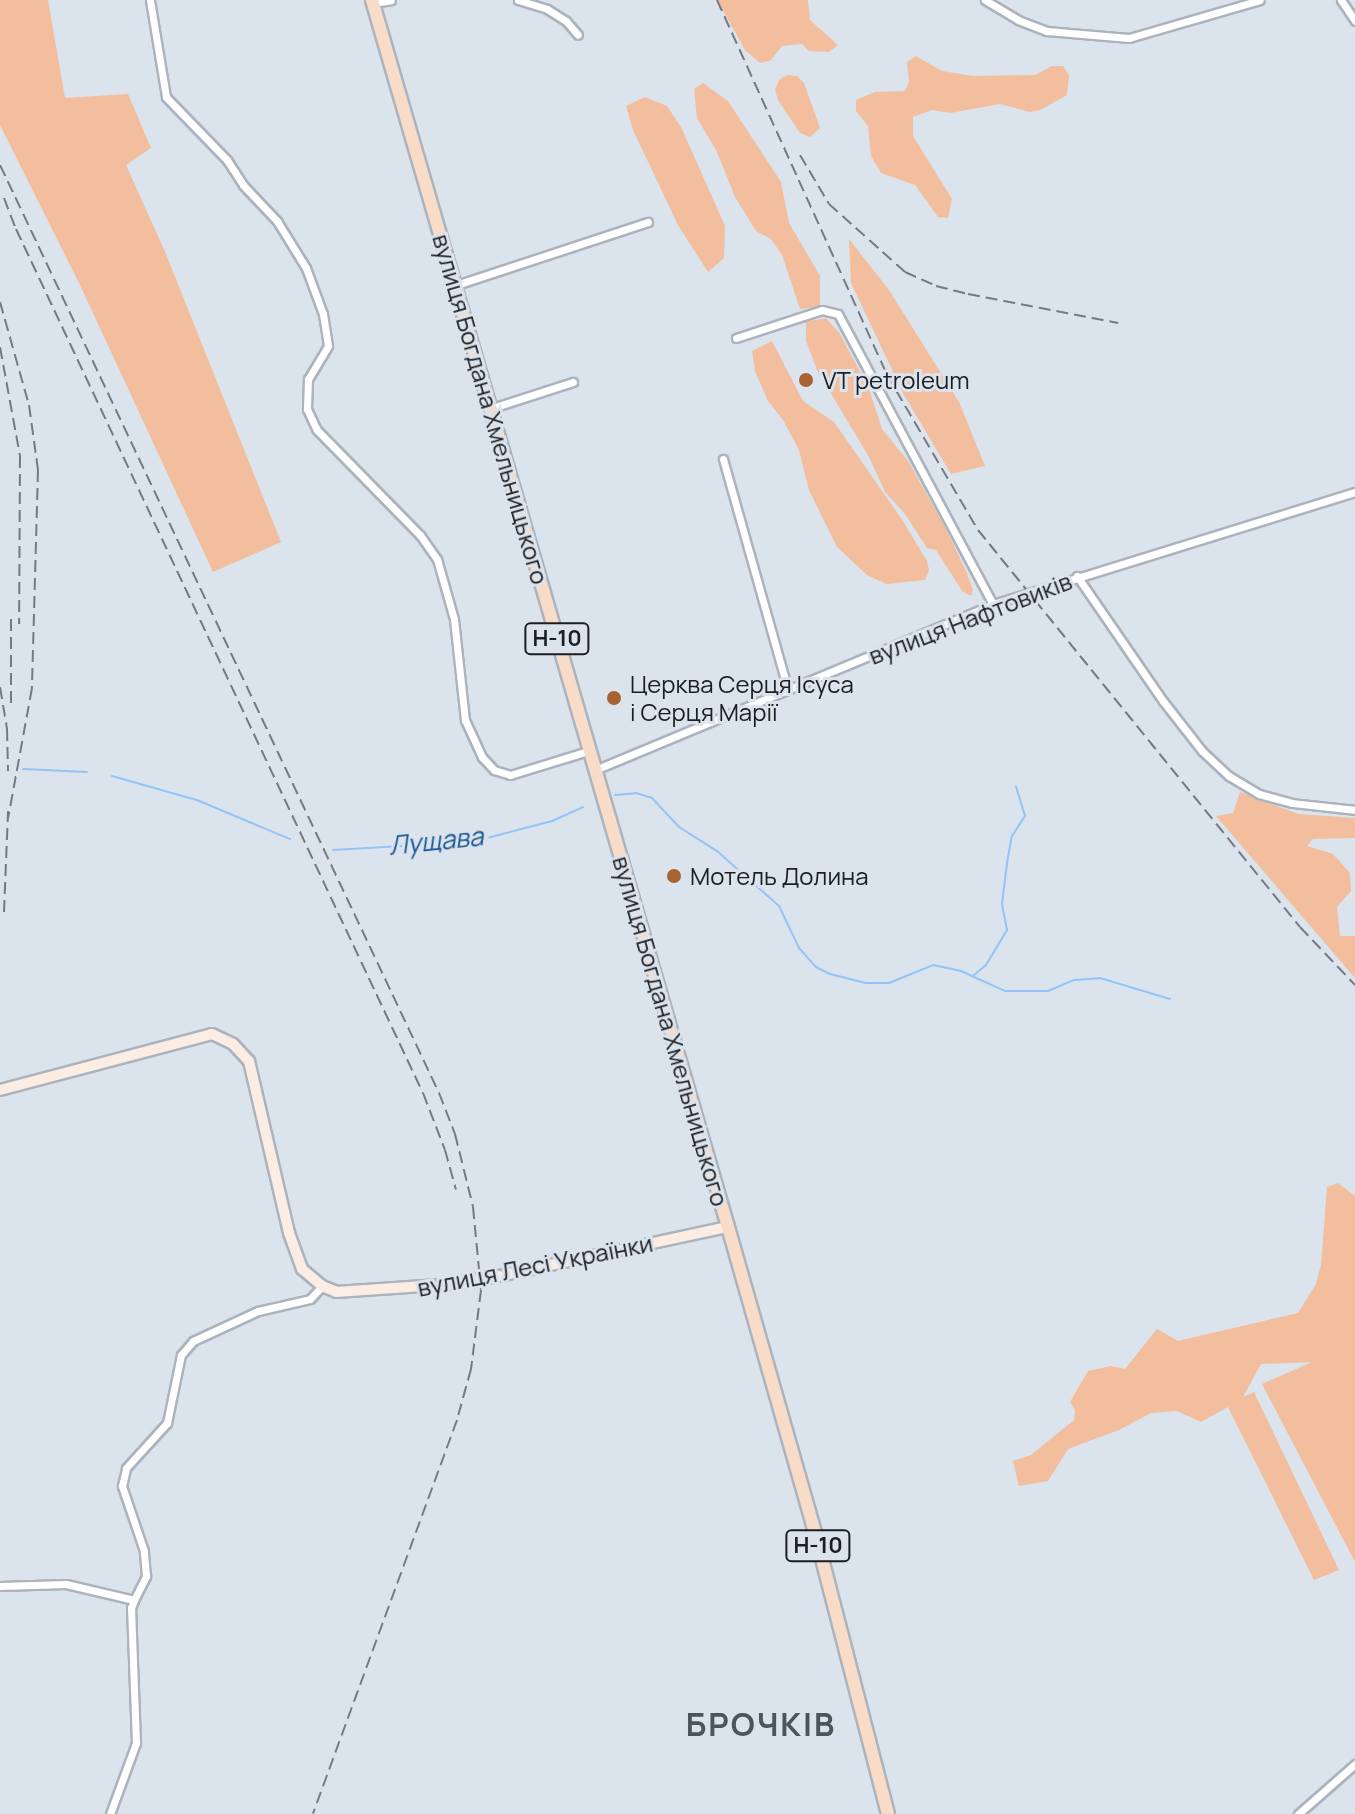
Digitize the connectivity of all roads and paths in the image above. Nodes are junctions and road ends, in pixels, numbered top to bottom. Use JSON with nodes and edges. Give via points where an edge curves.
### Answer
{"nodes":[{"id":1,"x":150,"y":0,"type":"edge"},
{"id":2,"x":391,"y":0,"type":"edge"},
{"id":3,"x":518,"y":0,"type":"edge"},
{"id":4,"x":985,"y":0,"type":"edge"},
{"id":5,"x":1260,"y":0,"type":"edge"},
{"id":6,"x":1341,"y":0,"type":"edge"},
{"id":7,"x":372,"y":2,"type":"edge"},
{"id":8,"x":548,"y":4,"type":"edge"},
{"id":9,"x":1355,"y":21,"type":"edge"},
{"id":10,"x":578,"y":35,"type":"dead end"},
{"id":11,"x":648,"y":222,"type":"dead end"},
{"id":12,"x":456,"y":285,"type":"junction"},
{"id":13,"x":736,"y":338,"type":"dead end"},
{"id":14,"x":573,"y":382,"type":"dead end"},
{"id":15,"x":492,"y":408,"type":"junction"},
{"id":16,"x":723,"y":459,"type":"dead end"},
{"id":17,"x":1355,"y":492,"type":"edge"},
{"id":18,"x":1077,"y":576,"type":"junction"},
{"id":19,"x":993,"y":604,"type":"junction"},
{"id":20,"x":788,"y":690,"type":"junction"},
{"id":21,"x":588,"y":751,"type":"junction"},
{"id":22,"x":595,"y":770,"type":"junction"},
{"id":23,"x":1355,"y":810,"type":"edge"},
{"id":24,"x":0,"y":1090,"type":"edge"},
{"id":25,"x":728,"y":1227,"type":"junction"},
{"id":26,"x":322,"y":1286,"type":"junction"},
{"id":27,"x":0,"y":1586,"type":"edge"},
{"id":28,"x":134,"y":1600,"type":"junction"},
{"id":29,"x":1355,"y":1764,"type":"edge"},
{"id":30,"x":110,"y":1814,"type":"edge"},
{"id":31,"x":888,"y":1814,"type":"edge"},
{"id":32,"x":1298,"y":1814,"type":"edge"}],
"edges":[{"from":1,"to":21,"type":"street","via":[[166,97],[277,221],[306,268],[328,346],[308,379],[307,409],[317,430],[437,559],[454,619],[465,720],[482,757],[494,770],[510,775]]},
{"from":2,"to":7,"type":"street"},
{"from":3,"to":8,"type":"street"},
{"from":4,"to":5,"type":"street","via":[[1047,31],[1129,38]]},
{"from":6,"to":9,"type":"street"},
{"from":7,"to":12,"type":"main road","name":"вулиця Богдана Хмельницького","number":"Н-10"},
{"from":8,"to":10,"type":"street"},
{"from":11,"to":12,"type":"street"},
{"from":12,"to":15,"type":"main road","name":"вулиця Богдана Хмельницького","number":"Н-10"},
{"from":13,"to":19,"type":"street","via":[[822,310],[838,314]]},
{"from":14,"to":15,"type":"street"},
{"from":15,"to":21,"type":"main road","name":"вулиця Богдана Хмельницького","number":"Н-10"},
{"from":16,"to":20,"type":"street"},
{"from":17,"to":18,"type":"street","name":"вулиця Нафтовиків"},
{"from":18,"to":19,"type":"street","name":"вулиця Нафтовиків"},
{"from":18,"to":23,"type":"street","via":[[1163,701],[1229,776],[1270,797]]},
{"from":19,"to":20,"type":"street","name":"вулиця Нафтовиків"},
{"from":20,"to":22,"type":"street","name":"вулиця Нафтовиків"},
{"from":21,"to":22,"type":"main road","name":"вулиця Богдана Хмельницького","number":"Н-10"},
{"from":22,"to":25,"type":"main road","name":"вулиця Богдана Хмельницького","number":"Н-10"},
{"from":24,"to":26,"type":"street","via":[[212,1034],[233,1044],[249,1061],[302,1269]]},
{"from":25,"to":26,"type":"street","name":"вулиця Лесі Українки","bridge":true,"via":[[441,1285],[337,1292]]},
{"from":25,"to":31,"type":"main road","name":"вулиця Богдана Хмельницького","number":"Н-10"},
{"from":26,"to":28,"type":"street","via":[[310,1299],[258,1311],[193,1341],[181,1355],[167,1423],[126,1468],[122,1486],[144,1551],[146,1576]]},
{"from":27,"to":28,"type":"street","via":[[66,1584]]},
{"from":28,"to":30,"type":"street","via":[[136,1743]]},
{"from":29,"to":32,"type":"street"}]}
